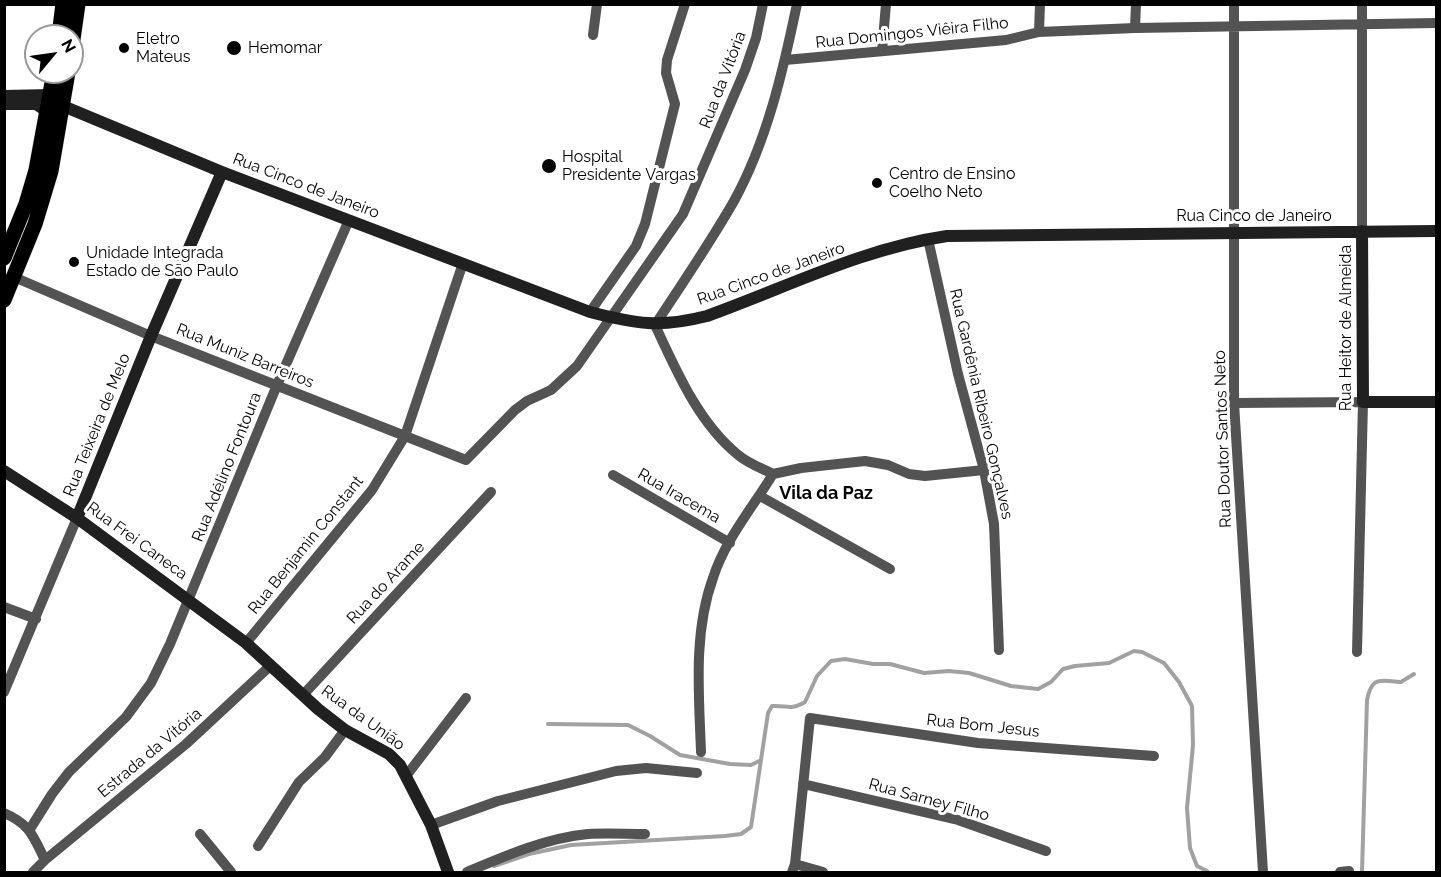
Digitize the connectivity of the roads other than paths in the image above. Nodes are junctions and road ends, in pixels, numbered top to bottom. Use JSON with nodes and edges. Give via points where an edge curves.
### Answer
{"nodes":[{"id":1,"x":63,"y":4,"type":"edge"},
{"id":2,"x":78,"y":4,"type":"edge"},
{"id":3,"x":597,"y":4,"type":"edge"},
{"id":4,"x":685,"y":4,"type":"edge"},
{"id":5,"x":764,"y":4,"type":"edge"},
{"id":6,"x":796,"y":4,"type":"edge"},
{"id":7,"x":886,"y":4,"type":"edge"},
{"id":8,"x":1040,"y":4,"type":"edge"},
{"id":9,"x":1136,"y":4,"type":"edge"},
{"id":10,"x":1234,"y":4,"type":"edge"},
{"id":11,"x":1362,"y":4,"type":"edge"},
{"id":12,"x":60,"y":24,"type":"edge"},
{"id":13,"x":75,"y":24,"type":"edge"},
{"id":14,"x":1362,"y":24,"type":"junction"},
{"id":15,"x":1437,"y":24,"type":"edge"},
{"id":16,"x":1234,"y":26,"type":"junction"},
{"id":17,"x":1135,"y":28,"type":"junction"},
{"id":18,"x":1039,"y":33,"type":"junction"},
{"id":19,"x":593,"y":35,"type":"dead end"},
{"id":20,"x":882,"y":51,"type":"junction"},
{"id":21,"x":785,"y":60,"type":"junction"},
{"id":22,"x":52,"y":84,"type":"edge"},
{"id":23,"x":66,"y":84,"type":"edge"},
{"id":24,"x":51,"y":95,"type":"junction"},
{"id":25,"x":4,"y":96,"type":"edge"},
{"id":26,"x":4,"y":105,"type":"edge"},
{"id":27,"x":63,"y":106,"type":"junction"},
{"id":28,"x":48,"y":112,"type":"junction"},
{"id":29,"x":222,"y":172,"type":"junction"},
{"id":30,"x":349,"y":220,"type":"junction"},
{"id":31,"x":1362,"y":231,"type":"junction"},
{"id":32,"x":1437,"y":231,"type":"edge"},
{"id":33,"x":1235,"y":232,"type":"junction"},
{"id":34,"x":928,"y":239,"type":"junction"},
{"id":35,"x":4,"y":258,"type":"edge"},
{"id":36,"x":463,"y":263,"type":"junction"},
{"id":37,"x":14,"y":278,"type":"junction"},
{"id":38,"x":4,"y":300,"type":"edge"},
{"id":39,"x":590,"y":312,"type":"junction"},
{"id":40,"x":610,"y":318,"type":"junction"},
{"id":41,"x":655,"y":325,"type":"junction"},
{"id":42,"x":152,"y":336,"type":"junction"},
{"id":43,"x":277,"y":385,"type":"junction"},
{"id":44,"x":1363,"y":402,"type":"junction"},
{"id":45,"x":1437,"y":402,"type":"edge"},
{"id":46,"x":1234,"y":403,"type":"junction"},
{"id":47,"x":405,"y":436,"type":"junction"},
{"id":48,"x":984,"y":470,"type":"junction"},
{"id":49,"x":4,"y":471,"type":"edge"},
{"id":50,"x":773,"y":474,"type":"junction"},
{"id":51,"x":613,"y":475,"type":"dead end"},
{"id":52,"x":491,"y":492,"type":"dead end"},
{"id":53,"x":760,"y":496,"type":"junction"},
{"id":54,"x":78,"y":518,"type":"junction"},
{"id":55,"x":730,"y":543,"type":"junction"},
{"id":56,"x":890,"y":569,"type":"dead end"},
{"id":57,"x":188,"y":600,"type":"junction"},
{"id":58,"x":4,"y":607,"type":"edge"},
{"id":59,"x":36,"y":619,"type":"junction"},
{"id":60,"x":246,"y":643,"type":"junction"},
{"id":61,"x":999,"y":650,"type":"dead end"},
{"id":62,"x":1357,"y":652,"type":"dead end"},
{"id":63,"x":270,"y":666,"type":"junction"},
{"id":64,"x":4,"y":692,"type":"edge"},
{"id":65,"x":303,"y":695,"type":"junction"},
{"id":66,"x":466,"y":698,"type":"dead end"},
{"id":67,"x":345,"y":730,"type":"junction"},
{"id":68,"x":701,"y":752,"type":"dead end"},
{"id":69,"x":1154,"y":756,"type":"dead end"},
{"id":70,"x":696,"y":773,"type":"dead end"},
{"id":71,"x":405,"y":776,"type":"junction"},
{"id":72,"x":803,"y":784,"type":"junction"},
{"id":73,"x":4,"y":813,"type":"edge"},
{"id":74,"x":431,"y":825,"type":"junction"},
{"id":75,"x":30,"y":829,"type":"junction"},
{"id":76,"x":200,"y":834,"type":"dead end"},
{"id":77,"x":645,"y":834,"type":"dead end"},
{"id":78,"x":258,"y":846,"type":"dead end"},
{"id":79,"x":1046,"y":851,"type":"dead end"},
{"id":80,"x":45,"y":860,"type":"junction"},
{"id":81,"x":793,"y":868,"type":"edge"},
{"id":82,"x":33,"y":873,"type":"edge"},
{"id":83,"x":231,"y":873,"type":"edge"},
{"id":84,"x":448,"y":873,"type":"edge"},
{"id":85,"x":467,"y":873,"type":"edge"},
{"id":86,"x":823,"y":873,"type":"edge"},
{"id":87,"x":1263,"y":873,"type":"edge"}],
"edges":[{"from":1,"to":12,"type":"main road"},
{"from":2,"to":13,"type":"main road"},
{"from":3,"to":19,"type":"street"},
{"from":4,"to":39,"type":"street","via":[[667,60],[666,73],[675,104],[645,224],[630,254]]},
{"from":5,"to":40,"type":"street","name":"Rua da Vitória","via":[[745,70],[683,214]]},
{"from":6,"to":21,"type":"street"},
{"from":7,"to":20,"type":"street"},
{"from":8,"to":18,"type":"street"},
{"from":9,"to":17,"type":"street"},
{"from":10,"to":16,"type":"street","name":"Rua Doutor Santos Neto"},
{"from":11,"to":14,"type":"street","name":"Rua Heitor de Almeida"},
{"from":14,"to":15,"type":"street","name":"Rua Domingos Viêira Filho"},
{"from":14,"to":16,"type":"street","name":"Rua Domingos Viêira Filho"},
{"from":14,"to":31,"type":"street","name":"Rua Heitor de Almeida"},
{"from":16,"to":17,"type":"street","name":"Rua Domingos Viêira Filho"},
{"from":16,"to":33,"type":"street","name":"Rua Doutor Santos Neto"},
{"from":17,"to":18,"type":"street","name":"Rua Domingos Viêira Filho"},
{"from":18,"to":20,"type":"street","name":"Rua Domingos Viêira Filho","via":[[1006,40]]},
{"from":20,"to":21,"type":"street","name":"Rua Domingos Viêira Filho"},
{"from":21,"to":41,"type":"street","via":[[752,163],[734,200]]},
{"from":22,"to":24,"type":"main road"},
{"from":23,"to":27,"type":"main road"},
{"from":24,"to":25,"type":"main road"},
{"from":24,"to":27,"type":"main road","name":"Rua Cinco de Janeiro"},
{"from":24,"to":28,"type":"main road"},
{"from":26,"to":28,"type":"main road","via":[[36,104]]},
{"from":27,"to":28,"type":"main road"},
{"from":27,"to":29,"type":"main road","name":"Rua Cinco de Janeiro"},
{"from":27,"to":37,"type":"main road","via":[[51,171]]},
{"from":28,"to":35,"type":"main road","via":[[26,204]]},
{"from":29,"to":30,"type":"main road","name":"Rua Cinco de Janeiro"},
{"from":29,"to":42,"type":"main road","name":"Rua Teixeira de Melo"},
{"from":30,"to":36,"type":"main road","name":"Rua Cinco de Janeiro"},
{"from":30,"to":43,"type":"street","name":"Rua Adélino Fontoura"},
{"from":31,"to":32,"type":"main road","name":"Rua Cinco de Janeiro"},
{"from":31,"to":33,"type":"main road","name":"Rua Cinco de Janeiro"},
{"from":31,"to":44,"type":"main road","name":"Rua Heitor de Almeida"},
{"from":33,"to":34,"type":"main road","name":"Rua Cinco de Janeiro"},
{"from":33,"to":46,"type":"street","name":"Rua Doutor Santos Neto"},
{"from":34,"to":41,"type":"main road","name":"Rua Cinco de Janeiro","via":[[888,249],[707,316]]},
{"from":34,"to":48,"type":"street","name":"Rua Gardênia Ribeiro Gonçalves"},
{"from":36,"to":39,"type":"main road","name":"Rua Cinco de Janeiro"},
{"from":36,"to":47,"type":"street","name":"Rua Benjamin Constant"},
{"from":37,"to":38,"type":"main road"},
{"from":37,"to":42,"type":"street","name":"Rua Muniz Barreiros"},
{"from":39,"to":40,"type":"main road","name":"Rua Cinco de Janeiro"},
{"from":40,"to":41,"type":"main road","name":"Rua Cinco de Janeiro"},
{"from":40,"to":47,"type":"street","name":"Rua Muniz Barreiros","via":[[577,366],[552,390],[515,410],[466,460]]},
{"from":41,"to":50,"type":"street","via":[[682,382],[708,424],[738,455]]},
{"from":42,"to":43,"type":"street","name":"Rua Muniz Barreiros"},
{"from":42,"to":54,"type":"main road","name":"Rua Teixeira de Melo"},
{"from":43,"to":47,"type":"street","name":"Rua Muniz Barreiros"},
{"from":43,"to":57,"type":"street","name":"Rua Adélino Fontoura"},
{"from":44,"to":45,"type":"main road"},
{"from":44,"to":46,"type":"street"},
{"from":44,"to":62,"type":"street","name":"Rua Heitor de Almeida"},
{"from":46,"to":87,"type":"street","name":"Rua Doutor Santos Neto"},
{"from":47,"to":60,"type":"street","name":"Rua Benjamin Constant","via":[[372,490]]},
{"from":48,"to":50,"type":"street","via":[[925,476],[865,461]]},
{"from":48,"to":61,"type":"street","name":"Rua Gardênia Ribeiro Gonçalves","via":[[994,524]]},
{"from":49,"to":54,"type":"main road","name":"Rua Frei Caneca"},
{"from":50,"to":53,"type":"street"},
{"from":51,"to":55,"type":"street","name":"Rua Iracema"},
{"from":52,"to":65,"type":"street","name":"Rua do Arame"},
{"from":53,"to":55,"type":"street"},
{"from":53,"to":56,"type":"street"},
{"from":54,"to":57,"type":"main road","name":"Rua Frei Caneca"},
{"from":54,"to":59,"type":"street","name":"Rua Teixeira de Melo"},
{"from":55,"to":68,"type":"street","via":[[712,578],[701,634]]},
{"from":57,"to":60,"type":"main road","name":"Rua da União"},
{"from":57,"to":75,"type":"street","name":"Rua Adélino Fontoura","via":[[151,683],[126,717],[69,771]]},
{"from":58,"to":59,"type":"street"},
{"from":59,"to":64,"type":"street","name":"Rua Teixeira de Melo"},
{"from":60,"to":63,"type":"main road","name":"Rua da União"},
{"from":63,"to":65,"type":"main road","name":"Rua da União"},
{"from":63,"to":80,"type":"street","name":"Estrada da Vitória","via":[[186,744]]},
{"from":65,"to":67,"type":"main road","name":"Rua da União"},
{"from":66,"to":71,"type":"street"},
{"from":67,"to":71,"type":"main road","name":"Rua da União","via":[[390,754]]},
{"from":67,"to":78,"type":"street","via":[[325,757],[298,782]]},
{"from":69,"to":72,"type":"street","name":"Rua Bom Jesus","via":[[978,743],[810,718]]},
{"from":70,"to":74,"type":"street","via":[[646,768],[616,771],[498,801]]},
{"from":71,"to":74,"type":"main road","name":"Rua da União"},
{"from":72,"to":79,"type":"street","name":"Rua Sarney Filho","via":[[958,820]]},
{"from":72,"to":81,"type":"street"},
{"from":73,"to":75,"type":"street"},
{"from":74,"to":84,"type":"main road","name":"Rua da União"},
{"from":75,"to":80,"type":"street"},
{"from":76,"to":83,"type":"street"},
{"from":77,"to":85,"type":"street","via":[[587,834],[540,844]]},
{"from":80,"to":82,"type":"street","name":"Estrada da Vitória"},
{"from":81,"to":86,"type":"street"}]}
